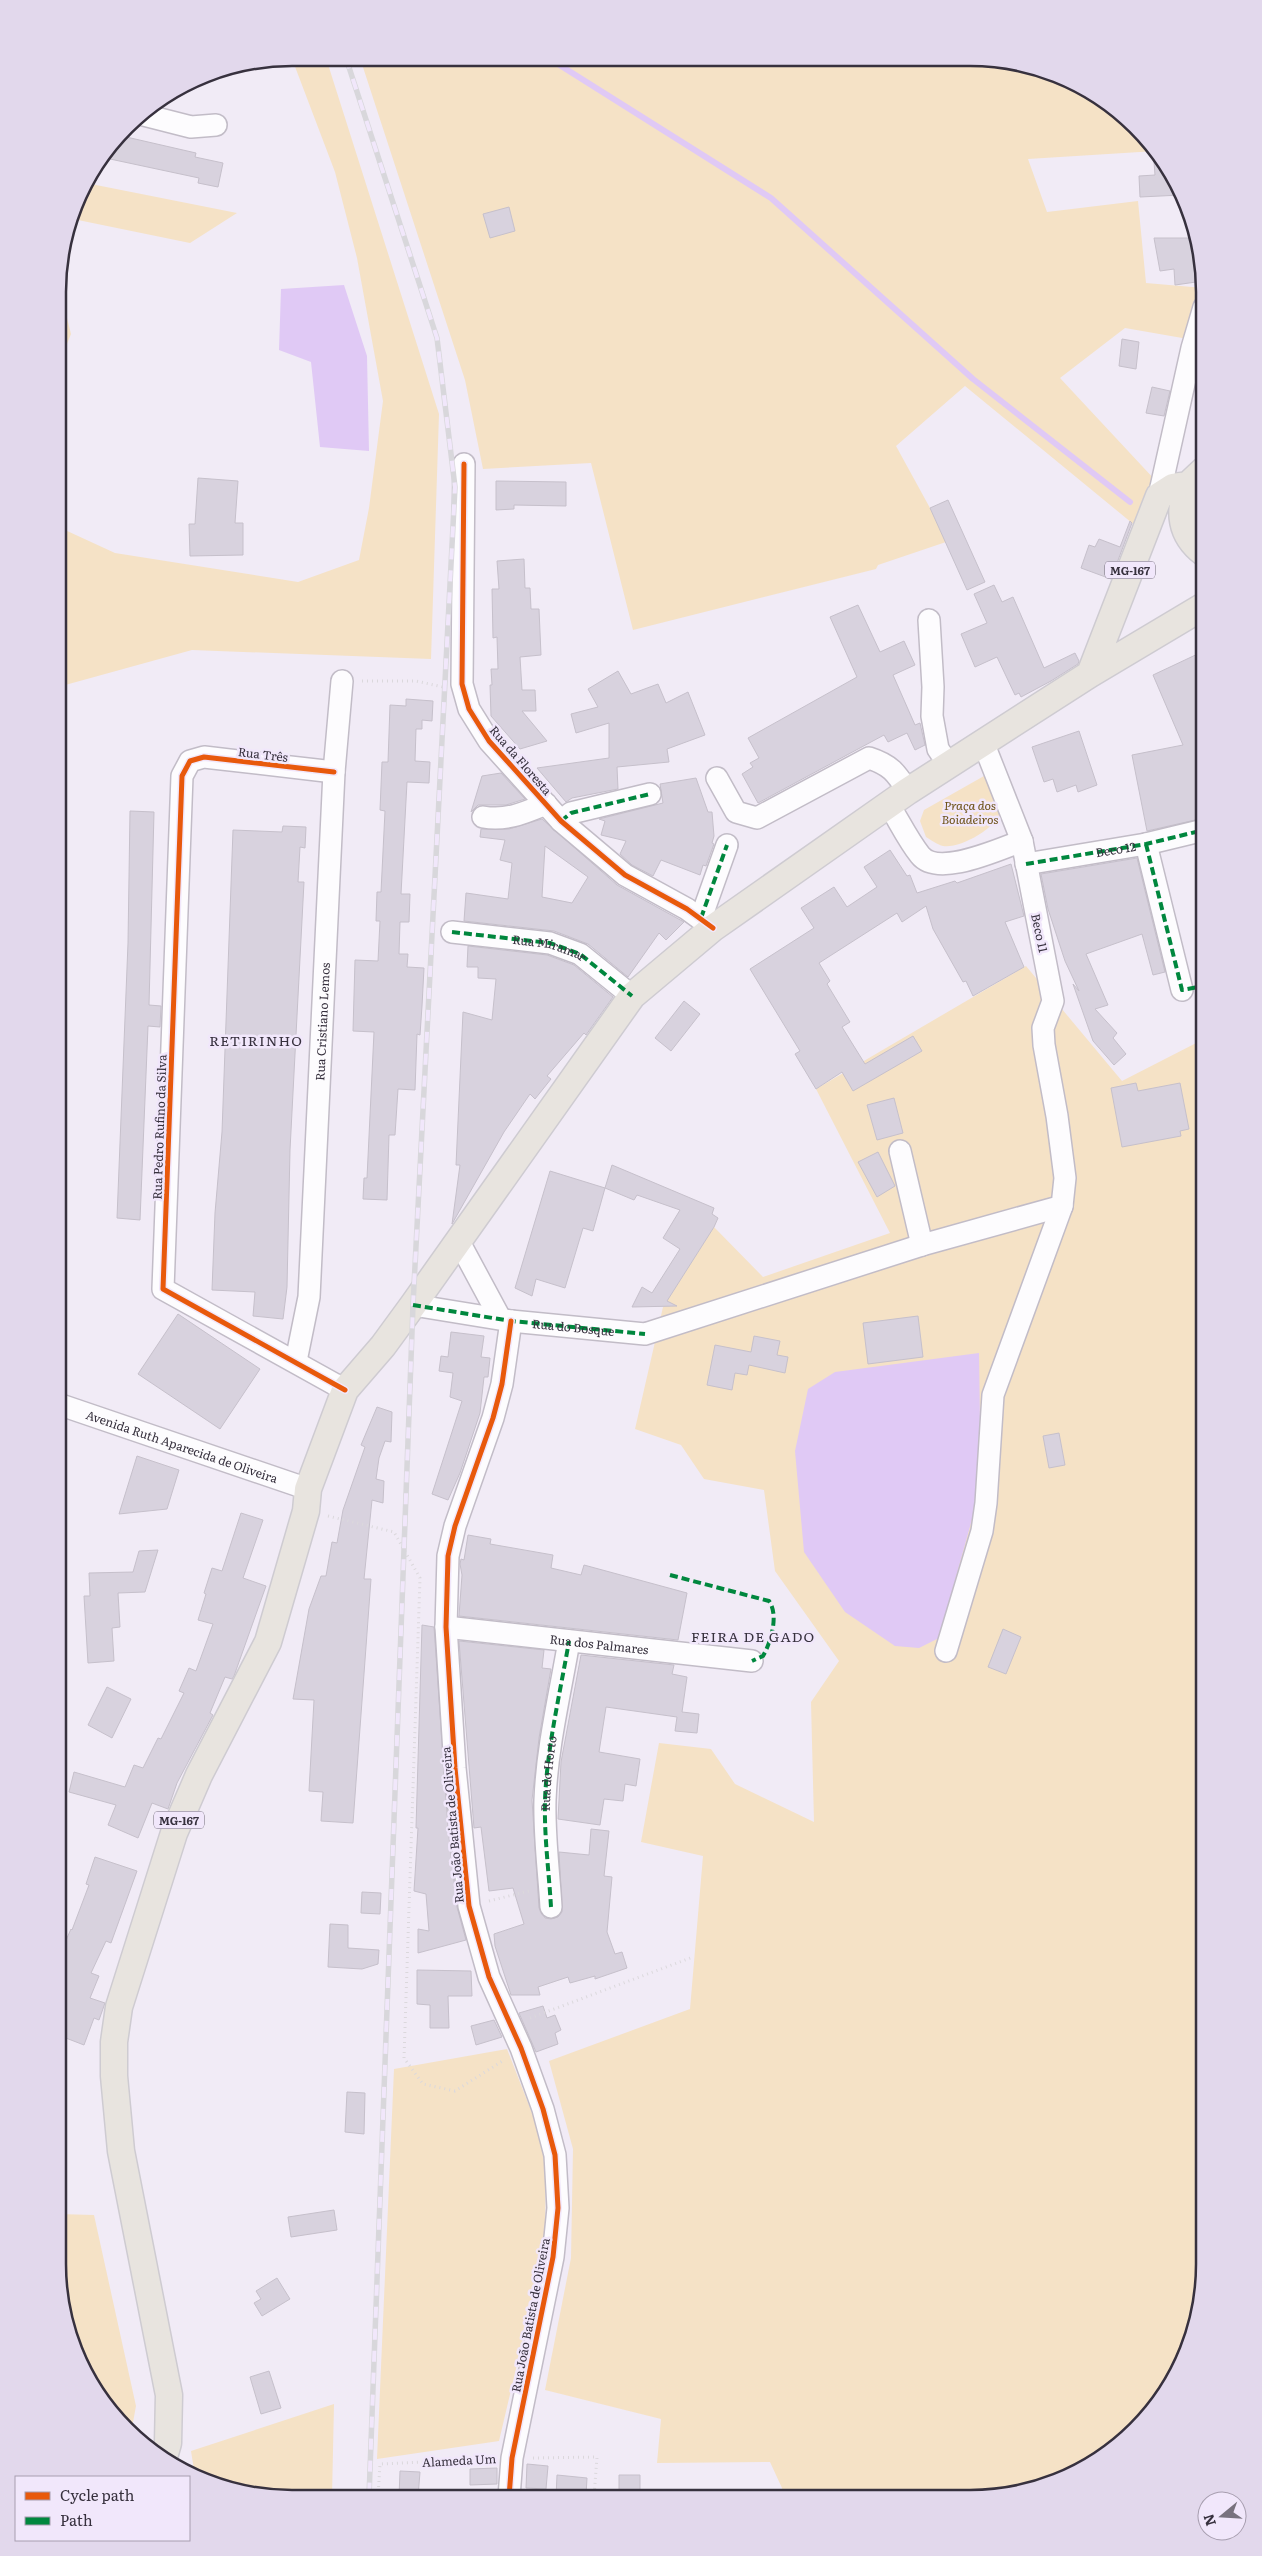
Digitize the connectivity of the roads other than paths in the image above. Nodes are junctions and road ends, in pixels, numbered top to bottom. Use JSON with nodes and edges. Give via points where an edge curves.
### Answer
{"nodes":[{"id":1,"x":150,"y":117,"type":"edge"},
{"id":2,"x":216,"y":124,"type":"dead end"},
{"id":3,"x":1196,"y":334,"type":"edge"},
{"id":4,"x":1171,"y":444,"type":"junction"},
{"id":5,"x":464,"y":464,"type":"dead end"},
{"id":6,"x":1196,"y":477,"type":"edge"},
{"id":7,"x":1159,"y":496,"type":"junction"},
{"id":8,"x":1196,"y":546,"type":"edge"},
{"id":9,"x":1196,"y":611,"type":"edge"},
{"id":10,"x":929,"y":620,"type":"dead end"},
{"id":11,"x":1090,"y":674,"type":"junction"},
{"id":12,"x":342,"y":681,"type":"road end"},
{"id":13,"x":983,"y":742,"type":"junction"},
{"id":14,"x":190,"y":761,"type":"joint"},
{"id":15,"x":949,"y":765,"type":"junction"},
{"id":16,"x":334,"y":772,"type":"junction"},
{"id":17,"x":717,"y":778,"type":"dead end"},
{"id":18,"x":650,"y":794,"type":"dead end"},
{"id":19,"x":899,"y":798,"type":"junction"},
{"id":20,"x":546,"y":804,"type":"junction"},
{"id":21,"x":483,"y":817,"type":"dead end"},
{"id":22,"x":561,"y":821,"type":"junction"},
{"id":23,"x":1196,"y":832,"type":"edge"},
{"id":24,"x":1022,"y":841,"type":"junction"},
{"id":25,"x":1146,"y":844,"type":"junction"},
{"id":26,"x":727,"y":845,"type":"dead end"},
{"id":27,"x":1026,"y":864,"type":"junction"},
{"id":28,"x":707,"y":923,"type":"junction"},
{"id":29,"x":452,"y":932,"type":"dead end"},
{"id":30,"x":1182,"y":990,"type":"dead end"},
{"id":31,"x":632,"y":996,"type":"junction"},
{"id":32,"x":900,"y":1151,"type":"dead end"},
{"id":33,"x":1062,"y":1206,"type":"junction"},
{"id":34,"x":458,"y":1240,"type":"junction"},
{"id":35,"x":922,"y":1245,"type":"junction"},
{"id":36,"x":413,"y":1305,"type":"junction"},
{"id":37,"x":506,"y":1319,"type":"junction"},
{"id":38,"x":296,"y":1361,"type":"junction"},
{"id":39,"x":345,"y":1390,"type":"junction"},
{"id":40,"x":66,"y":1413,"type":"edge"},
{"id":41,"x":307,"y":1500,"type":"junction"},
{"id":42,"x":446,"y":1627,"type":"junction"},
{"id":43,"x":569,"y":1641,"type":"junction"},
{"id":44,"x":946,"y":1651,"type":"dead end"},
{"id":45,"x":752,"y":1661,"type":"dead end"},
{"id":46,"x":551,"y":1908,"type":"dead end"},
{"id":47,"x":166,"y":2451,"type":"edge"},
{"id":48,"x":510,"y":2490,"type":"edge"}],
"edges":[{"from":1,"to":2,"type":"street","via":[[191,127]]},
{"from":3,"to":4,"type":"street","number":"MG-167"},
{"from":4,"to":6,"type":"street","number":"MG-167","via":[[1180,473]]},
{"from":4,"to":7,"type":"street","number":"MG-167"},
{"from":5,"to":20,"type":"street","name":"Rua da Floresta","via":[[462,684],[469,709],[489,741]]},
{"from":6,"to":7,"type":"main road"},
{"from":6,"to":8,"type":"main road","via":[[1182,501],[1181,517],[1186,533]]},
{"from":7,"to":11,"type":"main road","number":"MG-167"},
{"from":9,"to":11,"type":"main road","number":"MG-167"},
{"from":10,"to":15,"type":"street","via":[[932,716],[938,749]]},
{"from":11,"to":13,"type":"main road","number":"MG-167"},
{"from":12,"to":16,"type":"street","name":"Rua Cristiano Lemos"},
{"from":13,"to":15,"type":"main road","number":"MG-167"},
{"from":13,"to":24,"type":"street","name":"Beco 11"},
{"from":14,"to":16,"type":"street","name":"Rua Três","via":[[204,757]]},
{"from":14,"to":38,"type":"street","name":"Rua Pedro Rufino da Silva","via":[[182,776],[164,1289]]},
{"from":15,"to":19,"type":"main road","number":"MG-167"},
{"from":16,"to":38,"type":"street","name":"Rua Cristiano Lemos","via":[[309,1297]]},
{"from":17,"to":19,"type":"street","via":[[736,812],[757,818],[869,758],[885,763],[895,772]]},
{"from":18,"to":22,"type":"street","via":[[571,813]]},
{"from":19,"to":24,"type":"street","via":[[920,857],[934,864],[952,864]]},
{"from":19,"to":28,"type":"main road","number":"MG-167"},
{"from":20,"to":21,"type":"street","via":[[513,817]]},
{"from":20,"to":22,"type":"street","name":"Rua da Floresta"},
{"from":22,"to":28,"type":"street","name":"Rua da Floresta","via":[[625,875]]},
{"from":23,"to":25,"type":"street","name":"Beco 12"},
{"from":24,"to":27,"type":"street","name":"Beco 11"},
{"from":25,"to":27,"type":"street","name":"Beco 12"},
{"from":25,"to":30,"type":"street"},
{"from":26,"to":28,"type":"street"},
{"from":27,"to":33,"type":"street","name":"Beco 11","via":[[1053,1001],[1043,1036],[1065,1178]]},
{"from":28,"to":31,"type":"main road","number":"MG-167"},
{"from":29,"to":31,"type":"street","name":"Rua Miramar","via":[[550,943],[580,954]]},
{"from":31,"to":34,"type":"main road","number":"MG-167"},
{"from":32,"to":35,"type":"street"},
{"from":33,"to":35,"type":"street"},
{"from":33,"to":44,"type":"street","via":[[993,1395],[982,1531]]},
{"from":34,"to":36,"type":"main road","number":"MG-167"},
{"from":34,"to":37,"type":"street"},
{"from":35,"to":37,"type":"street","name":"Rua do Bosque","via":[[645,1334]]},
{"from":36,"to":37,"type":"street","name":"Rua do Bosque"},
{"from":36,"to":39,"type":"main road","number":"MG-167"},
{"from":37,"to":42,"type":"street","name":"Rua João Batista de Oliveira","via":[[497,1401],[448,1556]]},
{"from":38,"to":39,"type":"street","name":"Rua Pedro Rufino da Silva"},
{"from":39,"to":41,"type":"main road","number":"MG-167"},
{"from":40,"to":41,"type":"street","name":"Avenida Ruth Aparecida de Oliveira"},
{"from":41,"to":47,"type":"main road","number":"MG-167","via":[[268,1642],[199,1775],[174,1833],[119,2008],[114,2076],[121,2151],[169,2395]]},
{"from":42,"to":43,"type":"street","name":"Rua dos Palmares"},
{"from":42,"to":48,"type":"street","name":"Rua João Batista de Oliveira","via":[[455,1768],[469,1906],[489,1977],[521,2048],[543,2108],[555,2154],[558,2208],[553,2257],[512,2458]]},
{"from":43,"to":45,"type":"street","name":"Rua dos Palmares"},
{"from":43,"to":46,"type":"street","name":"Rua do Horto","via":[[549,1758],[546,1798],[545,1842]]}]}
